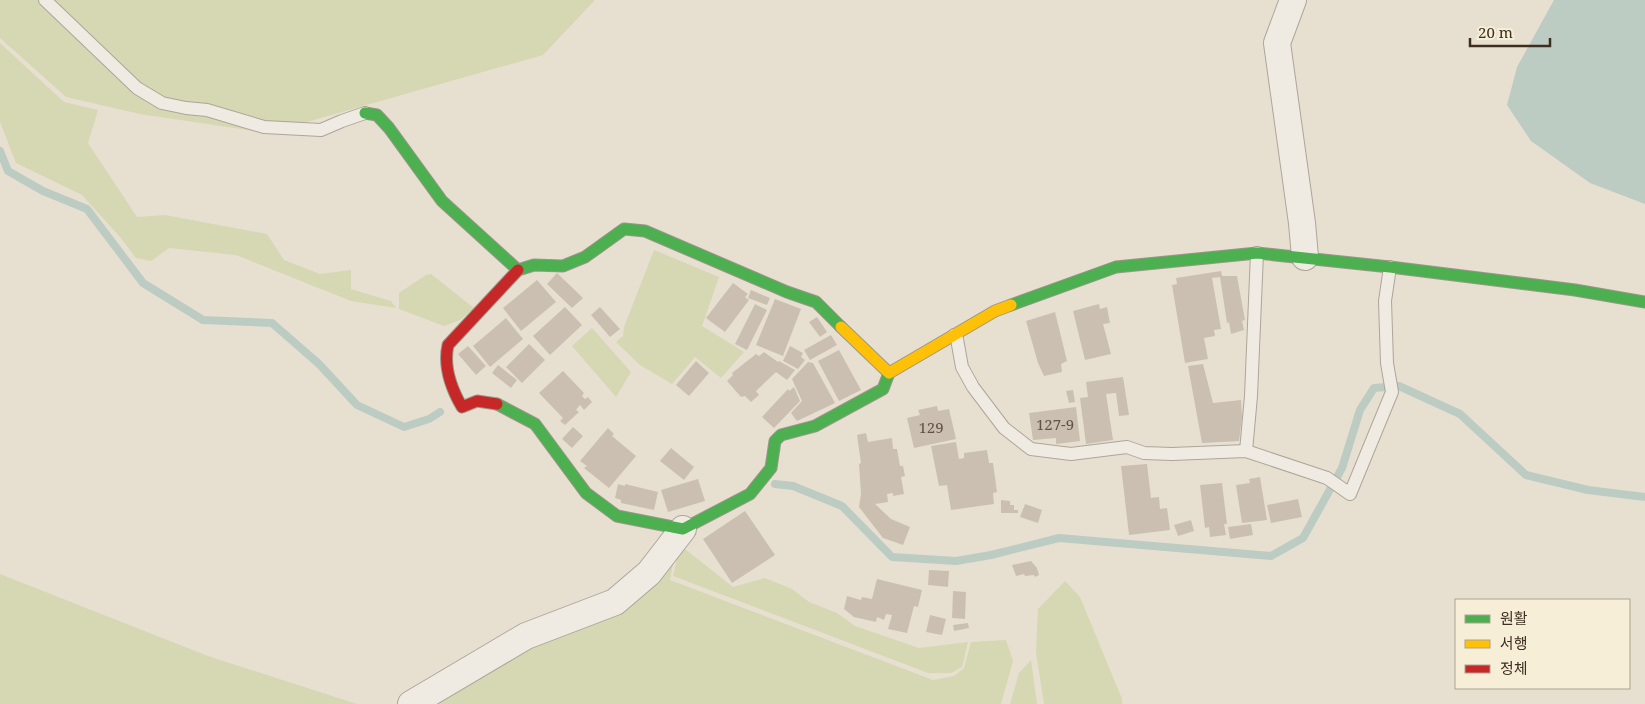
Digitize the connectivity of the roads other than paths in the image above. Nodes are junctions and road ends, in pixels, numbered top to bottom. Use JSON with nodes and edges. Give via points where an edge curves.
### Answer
{"nodes":[{"id":1,"x":45,"y":0,"type":"edge"},
{"id":2,"x":1293,"y":0,"type":"edge"},
{"id":3,"x":365,"y":113,"type":"joint"},
{"id":4,"x":1257,"y":253,"type":"junction"},
{"id":5,"x":1305,"y":257,"type":"junction"},
{"id":6,"x":1390,"y":267,"type":"junction"},
{"id":7,"x":518,"y":270,"type":"junction"},
{"id":8,"x":1645,"y":302,"type":"edge"},
{"id":9,"x":954,"y":335,"type":"junction"},
{"id":10,"x":889,"y":373,"type":"junction"},
{"id":11,"x":1246,"y":451,"type":"junction"},
{"id":12,"x":683,"y":530,"type":"junction"},
{"id":13,"x":411,"y":704,"type":"edge"}],
"edges":[{"from":1,"to":3,"type":"lane","via":[[137,88],[162,103],[207,110],[264,127],[321,130]]},
{"from":2,"to":5,"type":"street","via":[[1277,43]]},
{"from":3,"to":7,"type":"street","via":[[377,115],[390,128],[442,201]]},
{"from":4,"to":5,"type":"street"},
{"from":4,"to":9,"type":"street","via":[[1116,267],[995,311]]},
{"from":4,"to":11,"type":"lane"},
{"from":5,"to":6,"type":"street"},
{"from":6,"to":8,"type":"street"},
{"from":6,"to":11,"type":"lane","via":[[1385,301],[1392,392],[1350,494],[1327,478]]},
{"from":7,"to":10,"type":"street","via":[[534,265],[563,266],[585,257],[624,229],[645,232],[816,302]]},
{"from":7,"to":12,"type":"street","via":[[448,345],[445,355],[452,391],[462,407],[477,401],[499,404],[535,424],[586,492],[617,516]]},
{"from":9,"to":10,"type":"street"},
{"from":9,"to":11,"type":"lane","via":[[962,367],[974,387],[1004,428],[1031,449],[1071,454],[1127,447],[1144,454]]},
{"from":10,"to":12,"type":"street","via":[[882,389],[815,426],[781,436],[775,441],[771,468],[750,494]]},
{"from":12,"to":13,"type":"street","via":[[649,573],[615,602],[526,636]]}]}
